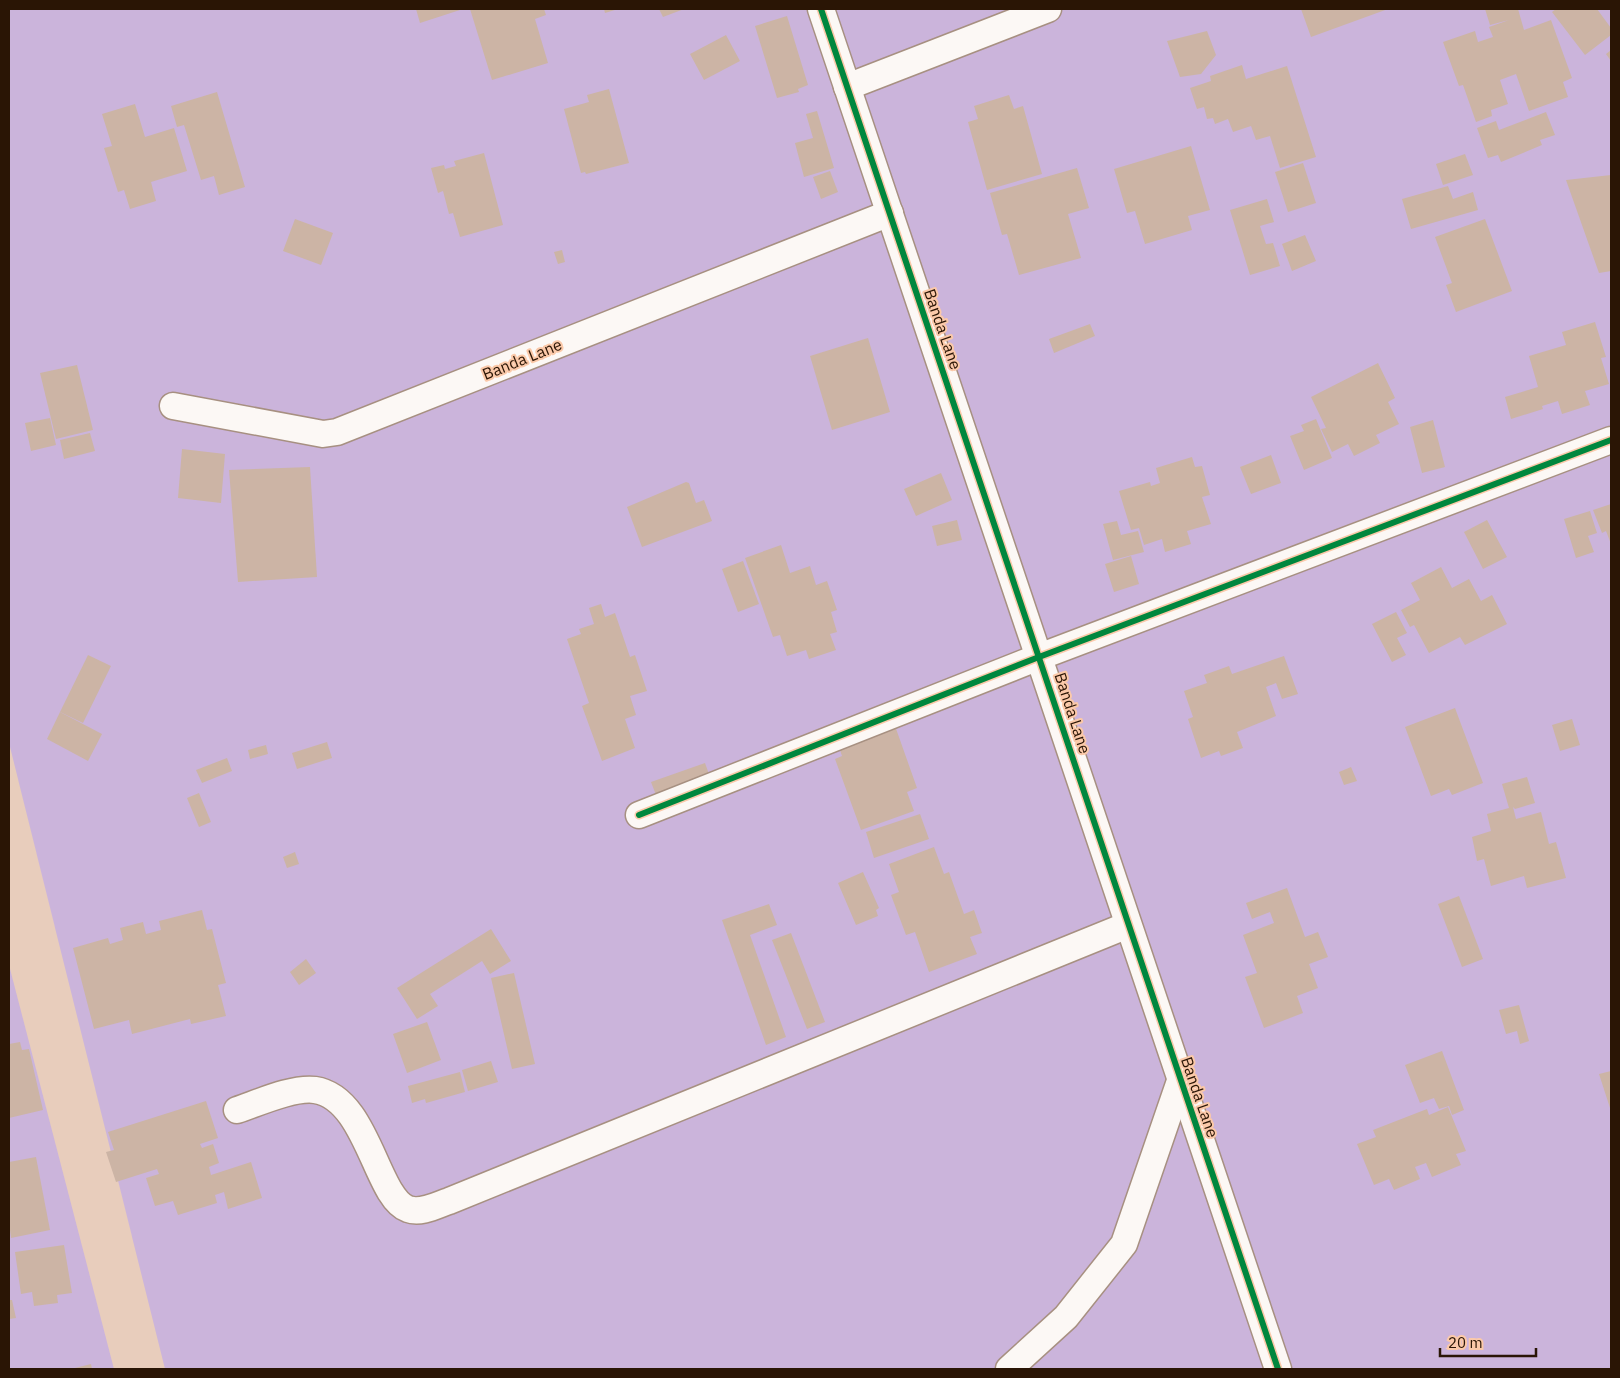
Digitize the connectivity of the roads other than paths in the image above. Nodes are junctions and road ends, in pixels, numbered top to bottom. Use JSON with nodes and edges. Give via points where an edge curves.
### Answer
{"nodes":[{"id":1,"x":821,"y":9,"type":"edge"},
{"id":2,"x":1048,"y":9,"type":"edge"},
{"id":3,"x":847,"y":87,"type":"junction"},
{"id":4,"x":890,"y":212,"type":"junction"},
{"id":5,"x":173,"y":406,"type":"dead end"},
{"id":6,"x":1611,"y":440,"type":"edge"},
{"id":7,"x":1040,"y":656,"type":"junction"},
{"id":8,"x":639,"y":815,"type":"dead end"},
{"id":9,"x":1128,"y":925,"type":"junction"},
{"id":10,"x":1180,"y":1081,"type":"junction"},
{"id":11,"x":237,"y":1110,"type":"dead end"},
{"id":12,"x":1009,"y":1369,"type":"edge"},
{"id":13,"x":1278,"y":1369,"type":"edge"}],
"edges":[{"from":1,"to":3,"type":"street","name":"Banda Lane"},
{"from":2,"to":3,"type":"street"},
{"from":3,"to":4,"type":"street","name":"Banda Lane"},
{"from":4,"to":5,"type":"street","name":"Banda Lane","via":[[338,432],[323,434]]},
{"from":4,"to":7,"type":"street","name":"Banda Lane"},
{"from":6,"to":7,"type":"street"},
{"from":7,"to":8,"type":"street"},
{"from":7,"to":9,"type":"street","name":"Banda Lane"},
{"from":9,"to":10,"type":"street","name":"Banda Lane"},
{"from":9,"to":11,"type":"street","via":[[422,1210],[410,1210],[397,1203],[360,1129],[336,1098],[314,1090],[290,1093]]},
{"from":10,"to":12,"type":"street","via":[[1124,1244],[1066,1317]]},
{"from":10,"to":13,"type":"street","name":"Banda Lane"}]}
